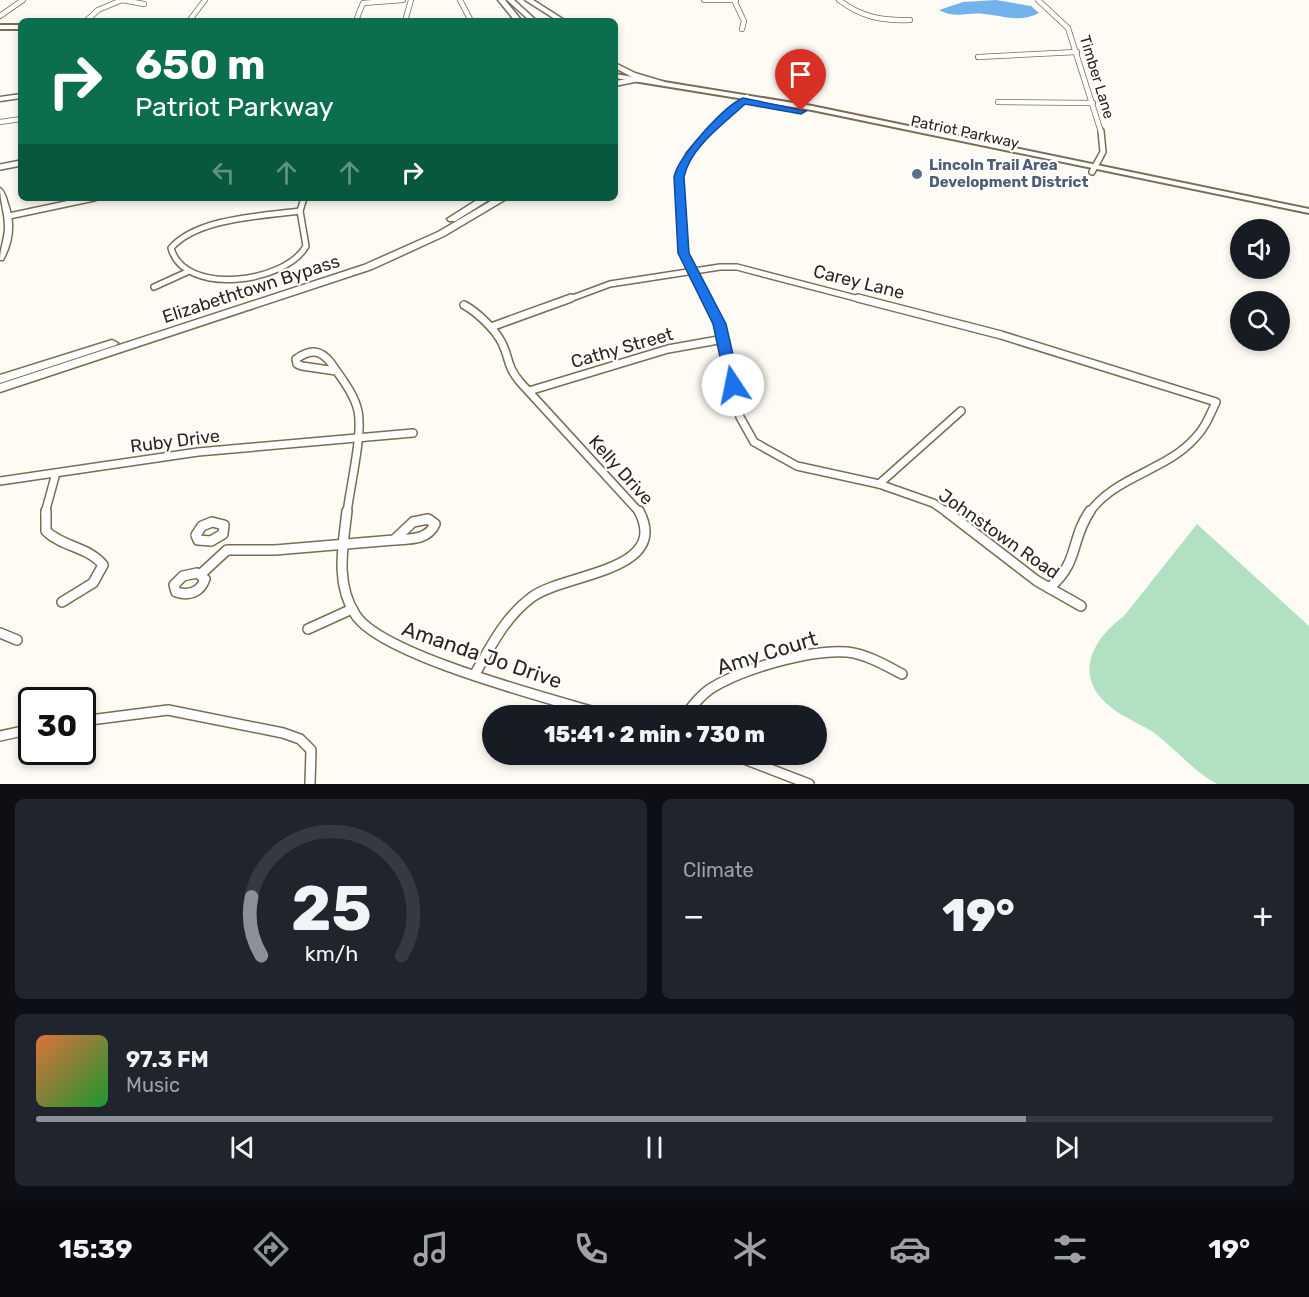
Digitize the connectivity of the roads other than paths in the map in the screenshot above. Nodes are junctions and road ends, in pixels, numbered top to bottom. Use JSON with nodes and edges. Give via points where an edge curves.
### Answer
{"nodes":[{"id":1,"x":23,"y":0,"type":"edge"},
{"id":2,"x":122,"y":0,"type":"edge"},
{"id":3,"x":205,"y":0,"type":"edge"},
{"id":4,"x":403,"y":0,"type":"edge"},
{"id":5,"x":411,"y":0,"type":"edge"},
{"id":6,"x":460,"y":0,"type":"edge"},
{"id":7,"x":501,"y":0,"type":"edge"},
{"id":8,"x":510,"y":0,"type":"edge"},
{"id":9,"x":523,"y":0,"type":"edge"},
{"id":10,"x":528,"y":0,"type":"edge"},
{"id":11,"x":704,"y":0,"type":"edge"},
{"id":12,"x":735,"y":0,"type":"edge"},
{"id":13,"x":840,"y":0,"type":"edge"},
{"id":14,"x":1038,"y":0,"type":"edge"},
{"id":15,"x":144,"y":4,"type":"dead end"},
{"id":16,"x":0,"y":16,"type":"edge"},
{"id":17,"x":89,"y":18,"type":"edge"},
{"id":18,"x":191,"y":18,"type":"edge"},
{"id":19,"x":357,"y":18,"type":"dead end"},
{"id":20,"x":406,"y":18,"type":"edge"},
{"id":21,"x":469,"y":18,"type":"edge"},
{"id":22,"x":516,"y":18,"type":"edge"},
{"id":23,"x":531,"y":18,"type":"edge"},
{"id":24,"x":543,"y":18,"type":"edge"},
{"id":25,"x":559,"y":18,"type":"edge"},
{"id":26,"x":910,"y":20,"type":"dead end"},
{"id":27,"x":0,"y":27,"type":"edge"},
{"id":28,"x":18,"y":27,"type":"edge"},
{"id":29,"x":742,"y":29,"type":"dead end"},
{"id":30,"x":1077,"y":52,"type":"junction"},
{"id":31,"x":978,"y":57,"type":"dead end"},
{"id":32,"x":618,"y":67,"type":"edge"},
{"id":33,"x":618,"y":76,"type":"edge"},
{"id":34,"x":646,"y":81,"type":"junction"},
{"id":35,"x":661,"y":82,"type":"junction"},
{"id":36,"x":618,"y":83,"type":"edge"},
{"id":37,"x":18,"y":96,"type":"edge"},
{"id":38,"x":0,"y":99,"type":"edge"},
{"id":39,"x":745,"y":99,"type":"junction"},
{"id":40,"x":998,"y":102,"type":"dead end"},
{"id":41,"x":1093,"y":103,"type":"junction"},
{"id":42,"x":18,"y":119,"type":"edge"},
{"id":43,"x":0,"y":122,"type":"edge"},
{"id":44,"x":18,"y":162,"type":"edge"},
{"id":45,"x":0,"y":165,"type":"edge"},
{"id":46,"x":1093,"y":169,"type":"junction"},
{"id":47,"x":0,"y":190,"type":"edge"},
{"id":48,"x":66,"y":201,"type":"edge"},
{"id":49,"x":78,"y":201,"type":"edge"},
{"id":50,"x":303,"y":201,"type":"edge"},
{"id":51,"x":487,"y":201,"type":"edge"},
{"id":52,"x":300,"y":211,"type":"junction"},
{"id":53,"x":1309,"y":211,"type":"edge"},
{"id":54,"x":9,"y":214,"type":"junction"},
{"id":55,"x":1309,"y":218,"type":"edge"},
{"id":56,"x":0,"y":258,"type":"edge"},
{"id":57,"x":188,"y":272,"type":"junction"},
{"id":58,"x":692,"y":272,"type":"junction"},
{"id":59,"x":154,"y":287,"type":"dead end"},
{"id":60,"x":464,"y":305,"type":"dead end"},
{"id":61,"x":490,"y":327,"type":"junction"},
{"id":62,"x":724,"y":339,"type":"junction"},
{"id":63,"x":336,"y":371,"type":"junction"},
{"id":64,"x":0,"y":379,"type":"edge"},
{"id":65,"x":0,"y":388,"type":"edge"},
{"id":66,"x":529,"y":391,"type":"junction"},
{"id":67,"x":961,"y":411,"type":"dead end"},
{"id":68,"x":413,"y":433,"type":"dead end"},
{"id":69,"x":355,"y":440,"type":"junction"},
{"id":70,"x":56,"y":473,"type":"junction"},
{"id":71,"x":0,"y":482,"type":"edge"},
{"id":72,"x":879,"y":484,"type":"junction"},
{"id":73,"x":218,"y":538,"type":"dead end"},
{"id":74,"x":394,"y":540,"type":"junction"},
{"id":75,"x":342,"y":545,"type":"junction"},
{"id":76,"x":227,"y":550,"type":"junction"},
{"id":77,"x":201,"y":574,"type":"dead end"},
{"id":78,"x":1049,"y":588,"type":"junction"},
{"id":79,"x":62,"y":602,"type":"dead end"},
{"id":80,"x":1081,"y":606,"type":"dead end"},
{"id":81,"x":352,"y":609,"type":"junction"},
{"id":82,"x":308,"y":629,"type":"dead end"},
{"id":83,"x":0,"y":633,"type":"edge"},
{"id":84,"x":17,"y":640,"type":"dead end"},
{"id":85,"x":475,"y":674,"type":"junction"},
{"id":86,"x":902,"y":674,"type":"dead end"},
{"id":87,"x":573,"y":705,"type":"edge"},
{"id":88,"x":694,"y":705,"type":"edge"},
{"id":89,"x":96,"y":719,"type":"edge"},
{"id":90,"x":18,"y":732,"type":"edge"},
{"id":91,"x":0,"y":736,"type":"edge"},
{"id":92,"x":759,"y":765,"type":"edge"},
{"id":93,"x":310,"y":784,"type":"edge"},
{"id":94,"x":809,"y":784,"type":"edge"}],
"edges":[{"from":1,"to":16,"type":"street"},
{"from":2,"to":15,"type":"street"},
{"from":2,"to":17,"type":"street"},
{"from":3,"to":18,"type":"street"},
{"from":4,"to":19,"type":"street","via":[[363,3]]},
{"from":5,"to":20,"type":"street"},
{"from":6,"to":21,"type":"street"},
{"from":7,"to":22,"type":"highway"},
{"from":8,"to":23,"type":"highway"},
{"from":9,"to":24,"type":"highway"},
{"from":10,"to":25,"type":"highway"},
{"from":11,"to":12,"type":"street"},
{"from":12,"to":29,"type":"street","via":[[744,21]]},
{"from":13,"to":26,"type":"street","via":[[853,12],[869,18]]},
{"from":14,"to":30,"type":"street","name":"Timber Lane","via":[[1068,28]]},
{"from":27,"to":28,"type":"main road"},
{"from":30,"to":31,"type":"street"},
{"from":30,"to":41,"type":"street","name":"Timber Lane"},
{"from":32,"to":35,"type":"highway","via":[[632,75]]},
{"from":33,"to":34,"type":"main road","name":"Patriot Parkway"},
{"from":34,"to":35,"type":"main road","name":"Patriot Parkway"},
{"from":34,"to":36,"type":"highway"},
{"from":34,"to":39,"type":"main road","name":"Patriot Parkway"},
{"from":35,"to":39,"type":"main road","name":"Patriot Parkway"},
{"from":37,"to":38,"type":"street"},
{"from":39,"to":46,"type":"main road","name":"Patriot Parkway"},
{"from":39,"to":58,"type":"street","name":"Johnstown Road","via":[[681,166],[683,253]]},
{"from":40,"to":41,"type":"street"},
{"from":41,"to":46,"type":"street","name":"Timber Lane","via":[[1104,142]]},
{"from":42,"to":43,"type":"street"},
{"from":44,"to":45,"type":"street"},
{"from":46,"to":53,"type":"main road","name":"Patriot Parkway"},
{"from":46,"to":55,"type":"main road","name":"Patriot Parkway"},
{"from":47,"to":54,"type":"street"},
{"from":48,"to":54,"type":"street"},
{"from":49,"to":54,"type":"street"},
{"from":50,"to":52,"type":"street"},
{"from":51,"to":64,"type":"highway","name":"Elizabethtown Bypass","via":[[426,233],[327,275]]},
{"from":51,"to":65,"type":"highway","name":"Elizabethtown Bypass","via":[[424,243],[348,274]]},
{"from":52,"to":57,"type":"street","via":[[307,245],[289,262],[229,280],[205,279]]},
{"from":52,"to":57,"type":"street","via":[[187,233],[174,242],[170,252]]},
{"from":54,"to":56,"type":"street","via":[[11,232]]},
{"from":57,"to":59,"type":"street"},
{"from":58,"to":61,"type":"street","name":"Carey Lane","via":[[601,287]]},
{"from":58,"to":62,"type":"street","name":"Johnstown Road"},
{"from":58,"to":78,"type":"street","name":"Carey Lane","via":[[728,267],[753,270],[1001,335],[1216,402],[1209,421],[1183,451],[1111,492],[1090,511],[1078,534],[1069,568]]},
{"from":60,"to":61,"type":"street","name":"Kelly Drive"},
{"from":61,"to":66,"type":"street","name":"Kelly Drive","via":[[502,342],[513,373]]},
{"from":62,"to":66,"type":"street","name":"Cathy Street","via":[[668,349]]},
{"from":62,"to":72,"type":"street","name":"Johnstown Road","via":[[740,417],[754,441],[796,466]]},
{"from":63,"to":63,"type":"street","name":"Amanda Jo Drive","via":[[317,351],[296,359],[301,366]]},
{"from":63,"to":69,"type":"street","name":"Amanda Jo Drive","via":[[358,409]]},
{"from":66,"to":85,"type":"street","name":"Kelly Drive","via":[[638,509],[649,532],[645,544],[633,557],[554,585],[528,600],[504,624]]},
{"from":67,"to":72,"type":"street"},
{"from":68,"to":69,"type":"street","name":"Ruby Drive"},
{"from":69,"to":70,"type":"street","name":"Ruby Drive","via":[[198,452]]},
{"from":69,"to":75,"type":"street","name":"Amanda Jo Drive"},
{"from":70,"to":71,"type":"street","name":"Ruby Drive"},
{"from":70,"to":79,"type":"street","via":[[45,514],[46,531],[55,540],[95,556],[103,566],[93,583]]},
{"from":72,"to":78,"type":"street","name":"Johnstown Road","via":[[917,496],[947,512]]},
{"from":73,"to":76,"type":"street"},
{"from":74,"to":74,"type":"street","via":[[427,536],[435,524],[417,519]]},
{"from":74,"to":75,"type":"street"},
{"from":75,"to":76,"type":"street"},
{"from":75,"to":81,"type":"street","name":"Amanda Jo Drive","via":[[343,584]]},
{"from":76,"to":77,"type":"street"},
{"from":78,"to":80,"type":"street","name":"Johnstown Road"},
{"from":81,"to":82,"type":"street"},
{"from":81,"to":85,"type":"street","name":"Amanda Jo Drive","via":[[363,624],[391,644]]},
{"from":83,"to":84,"type":"street"},
{"from":85,"to":87,"type":"street","name":"Amanda Jo Drive"},
{"from":86,"to":88,"type":"street","name":"Amy Court","via":[[854,653],[834,652],[802,657],[720,684]]},
{"from":89,"to":93,"type":"street","via":[[168,710],[284,733],[300,739],[311,750]]},
{"from":90,"to":91,"type":"street"},
{"from":92,"to":94,"type":"street"}]}
